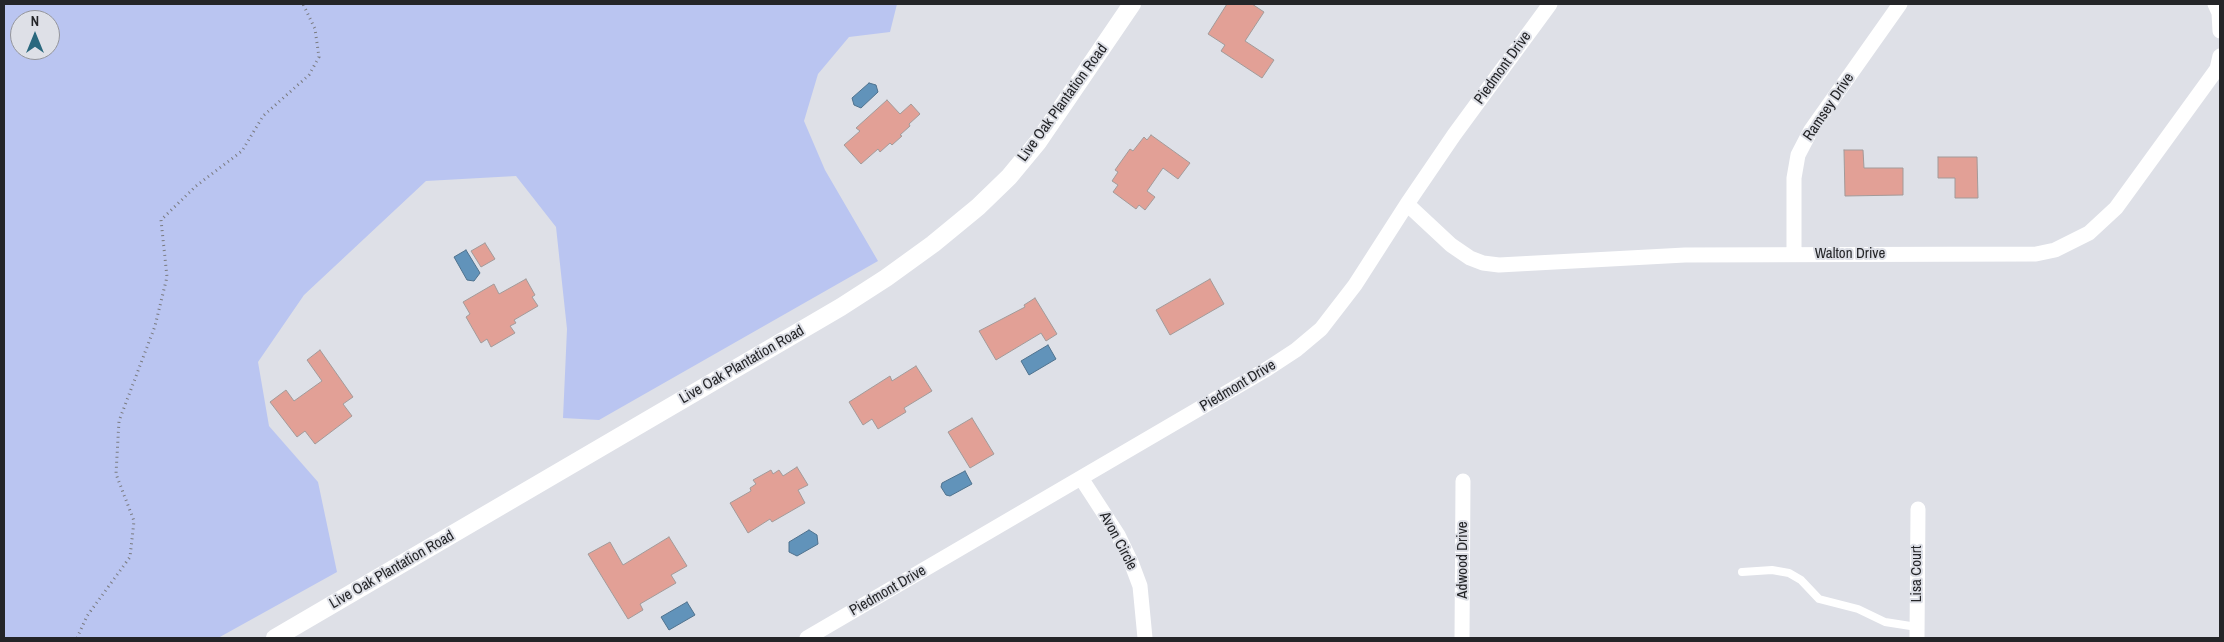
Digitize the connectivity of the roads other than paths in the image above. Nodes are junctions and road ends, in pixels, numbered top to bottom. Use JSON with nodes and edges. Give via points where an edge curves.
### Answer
{"nodes":[{"id":1,"x":1132,"y":4,"type":"edge"},
{"id":2,"x":1550,"y":4,"type":"edge"},
{"id":3,"x":1900,"y":4,"type":"edge"},
{"id":4,"x":2215,"y":4,"type":"edge"},
{"id":5,"x":2220,"y":31,"type":"edge"},
{"id":6,"x":2220,"y":56,"type":"edge"},
{"id":7,"x":1406,"y":204,"type":"junction"},
{"id":8,"x":1794,"y":254,"type":"junction"},
{"id":9,"x":1081,"y":478,"type":"junction"},
{"id":10,"x":1463,"y":481,"type":"dead end"},
{"id":11,"x":1918,"y":509,"type":"dead end"},
{"id":12,"x":1742,"y":572,"type":"dead end"},
{"id":13,"x":1917,"y":633,"type":"edge"},
{"id":14,"x":275,"y":638,"type":"edge"},
{"id":15,"x":806,"y":638,"type":"edge"},
{"id":16,"x":1145,"y":638,"type":"edge"},
{"id":17,"x":1462,"y":638,"type":"edge"}],
"edges":[{"from":1,"to":14,"type":"street","name":"Live Oak Plantation Road","via":[[1038,142],[1009,177],[933,244],[841,307]]},
{"from":2,"to":7,"type":"street","name":"Piedmont Drive"},
{"from":3,"to":8,"type":"street","name":"Ramsey Drive","via":[[1811,130],[1798,155],[1794,178]]},
{"from":4,"to":5,"type":"street"},
{"from":6,"to":8,"type":"street","name":"Walton Drive","via":[[2217,69],[2116,208],[2089,233],[2055,250],[2036,254]]},
{"from":7,"to":8,"type":"street","name":"Walton Drive","via":[[1470,258],[1499,265],[1685,255]]},
{"from":7,"to":9,"type":"street","name":"Piedmont Drive","via":[[1334,315],[1309,340],[1267,369]]},
{"from":9,"to":15,"type":"street","name":"Piedmont Drive"},
{"from":9,"to":16,"type":"street","name":"Avon Circle","via":[[1132,562],[1140,586]]},
{"from":10,"to":17,"type":"street","name":"Adwood Drive"},
{"from":11,"to":13,"type":"street","name":"Lisa Court"},
{"from":12,"to":13,"type":"lane","via":[[1772,570],[1789,573],[1801,580],[1819,599],[1858,609]]}]}
